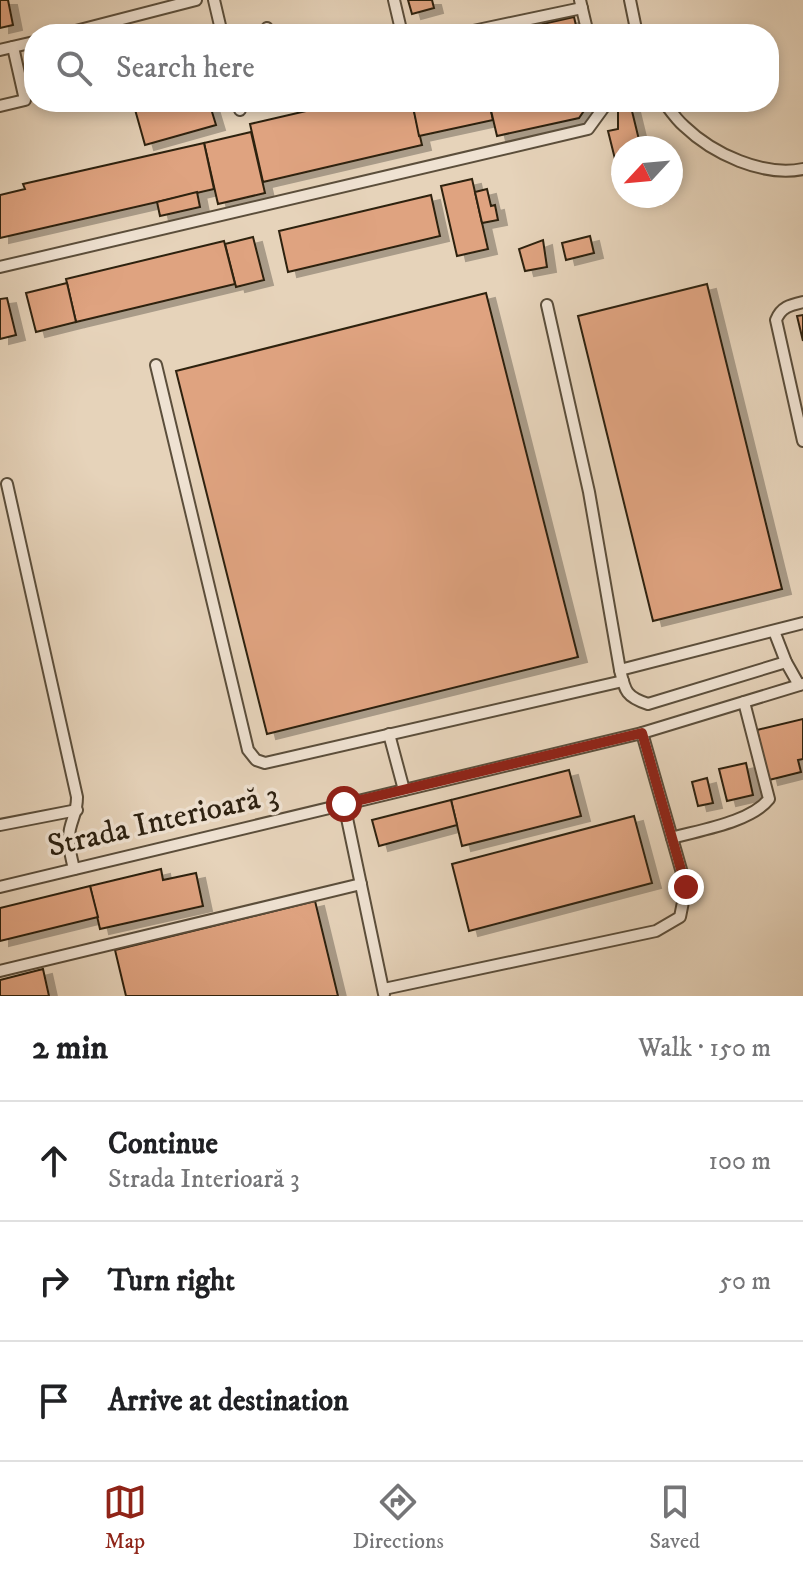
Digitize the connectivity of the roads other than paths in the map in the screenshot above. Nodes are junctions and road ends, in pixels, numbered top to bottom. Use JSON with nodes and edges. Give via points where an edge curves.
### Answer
{"nodes":[{"id":1,"x":196,"y":0,"type":"edge"},
{"id":2,"x":214,"y":0,"type":"edge"},
{"id":3,"x":394,"y":0,"type":"edge"},
{"id":4,"x":630,"y":0,"type":"edge"},
{"id":5,"x":581,"y":4,"type":"edge"},
{"id":6,"x":103,"y":24,"type":"edge"},
{"id":7,"x":220,"y":24,"type":"edge"},
{"id":8,"x":400,"y":24,"type":"edge"},
{"id":9,"x":501,"y":24,"type":"edge"},
{"id":10,"x":586,"y":24,"type":"edge"},
{"id":11,"x":635,"y":24,"type":"edge"},
{"id":12,"x":24,"y":44,"type":"edge"},
{"id":13,"x":13,"y":47,"type":"junction"},
{"id":14,"x":0,"y":50,"type":"edge"},
{"id":15,"x":24,"y":96,"type":"edge"},
{"id":16,"x":24,"y":100,"type":"edge"},
{"id":17,"x":0,"y":106,"type":"edge"},
{"id":18,"x":600,"y":112,"type":"edge"},
{"id":19,"x":672,"y":112,"type":"edge"},
{"id":20,"x":803,"y":169,"type":"edge"},
{"id":21,"x":0,"y":267,"type":"edge"},
{"id":22,"x":803,"y":302,"type":"edge"},
{"id":23,"x":547,"y":305,"type":"dead end"},
{"id":24,"x":156,"y":365,"type":"dead end"},
{"id":25,"x":803,"y":441,"type":"edge"},
{"id":26,"x":7,"y":484,"type":"dead end"},
{"id":27,"x":803,"y":623,"type":"edge"},
{"id":28,"x":774,"y":631,"type":"junction"},
{"id":29,"x":786,"y":662,"type":"junction"},
{"id":30,"x":621,"y":676,"type":"junction"},
{"id":31,"x":801,"y":685,"type":"edge"},
{"id":32,"x":744,"y":702,"type":"junction"},
{"id":33,"x":642,"y":733,"type":"junction"},
{"id":34,"x":389,"y":734,"type":"junction"},
{"id":35,"x":404,"y":790,"type":"junction"},
{"id":36,"x":344,"y":804,"type":"junction"},
{"id":37,"x":77,"y":810,"type":"junction"},
{"id":38,"x":0,"y":825,"type":"edge"},
{"id":39,"x":672,"y":838,"type":"junction"},
{"id":40,"x":74,"y":869,"type":"junction"},
{"id":41,"x":361,"y":884,"type":"junction"},
{"id":42,"x":0,"y":887,"type":"edge"},
{"id":43,"x":0,"y":971,"type":"edge"},
{"id":44,"x":384,"y":993,"type":"edge"}],
"edges":[{"from":1,"to":6,"type":"lane"},
{"from":2,"to":7,"type":"lane"},
{"from":3,"to":8,"type":"lane"},
{"from":4,"to":11,"type":"lane"},
{"from":5,"to":9,"type":"lane"},
{"from":5,"to":10,"type":"lane"},
{"from":12,"to":13,"type":"lane"},
{"from":13,"to":14,"type":"lane"},
{"from":13,"to":15,"type":"lane"},
{"from":16,"to":17,"type":"lane"},
{"from":18,"to":21,"type":"lane","via":[[588,129]]},
{"from":19,"to":20,"type":"lane","via":[[714,149],[761,168]]},
{"from":22,"to":25,"type":"lane","via":[[786,306],[776,320]]},
{"from":23,"to":30,"type":"lane","via":[[589,492]]},
{"from":24,"to":34,"type":"lane","via":[[248,750],[265,763]]},
{"from":26,"to":37,"type":"lane"},
{"from":27,"to":28,"type":"lane"},
{"from":28,"to":29,"type":"lane"},
{"from":28,"to":30,"type":"lane"},
{"from":29,"to":30,"type":"lane","via":[[648,704],[625,691]]},
{"from":29,"to":31,"type":"lane"},
{"from":30,"to":34,"type":"lane"},
{"from":31,"to":32,"type":"lane","name":"Strada Interioară 3"},
{"from":32,"to":33,"type":"lane","name":"Strada Interioară 3"},
{"from":32,"to":39,"type":"lane","via":[[769,799],[744,818]]},
{"from":33,"to":35,"type":"lane","name":"Strada Interioară 3"},
{"from":33,"to":39,"type":"lane"},
{"from":34,"to":35,"type":"lane"},
{"from":35,"to":36,"type":"lane","name":"Strada Interioară 3"},
{"from":36,"to":40,"type":"lane","name":"Strada Interioară 3"},
{"from":36,"to":41,"type":"lane"},
{"from":37,"to":38,"type":"lane"},
{"from":37,"to":40,"type":"lane","via":[[69,843]]},
{"from":39,"to":44,"type":"lane","via":[[686,887],[680,917],[656,931]]},
{"from":40,"to":42,"type":"lane","name":"Strada Interioară 3"},
{"from":41,"to":43,"type":"lane"},
{"from":41,"to":44,"type":"lane"}]}
